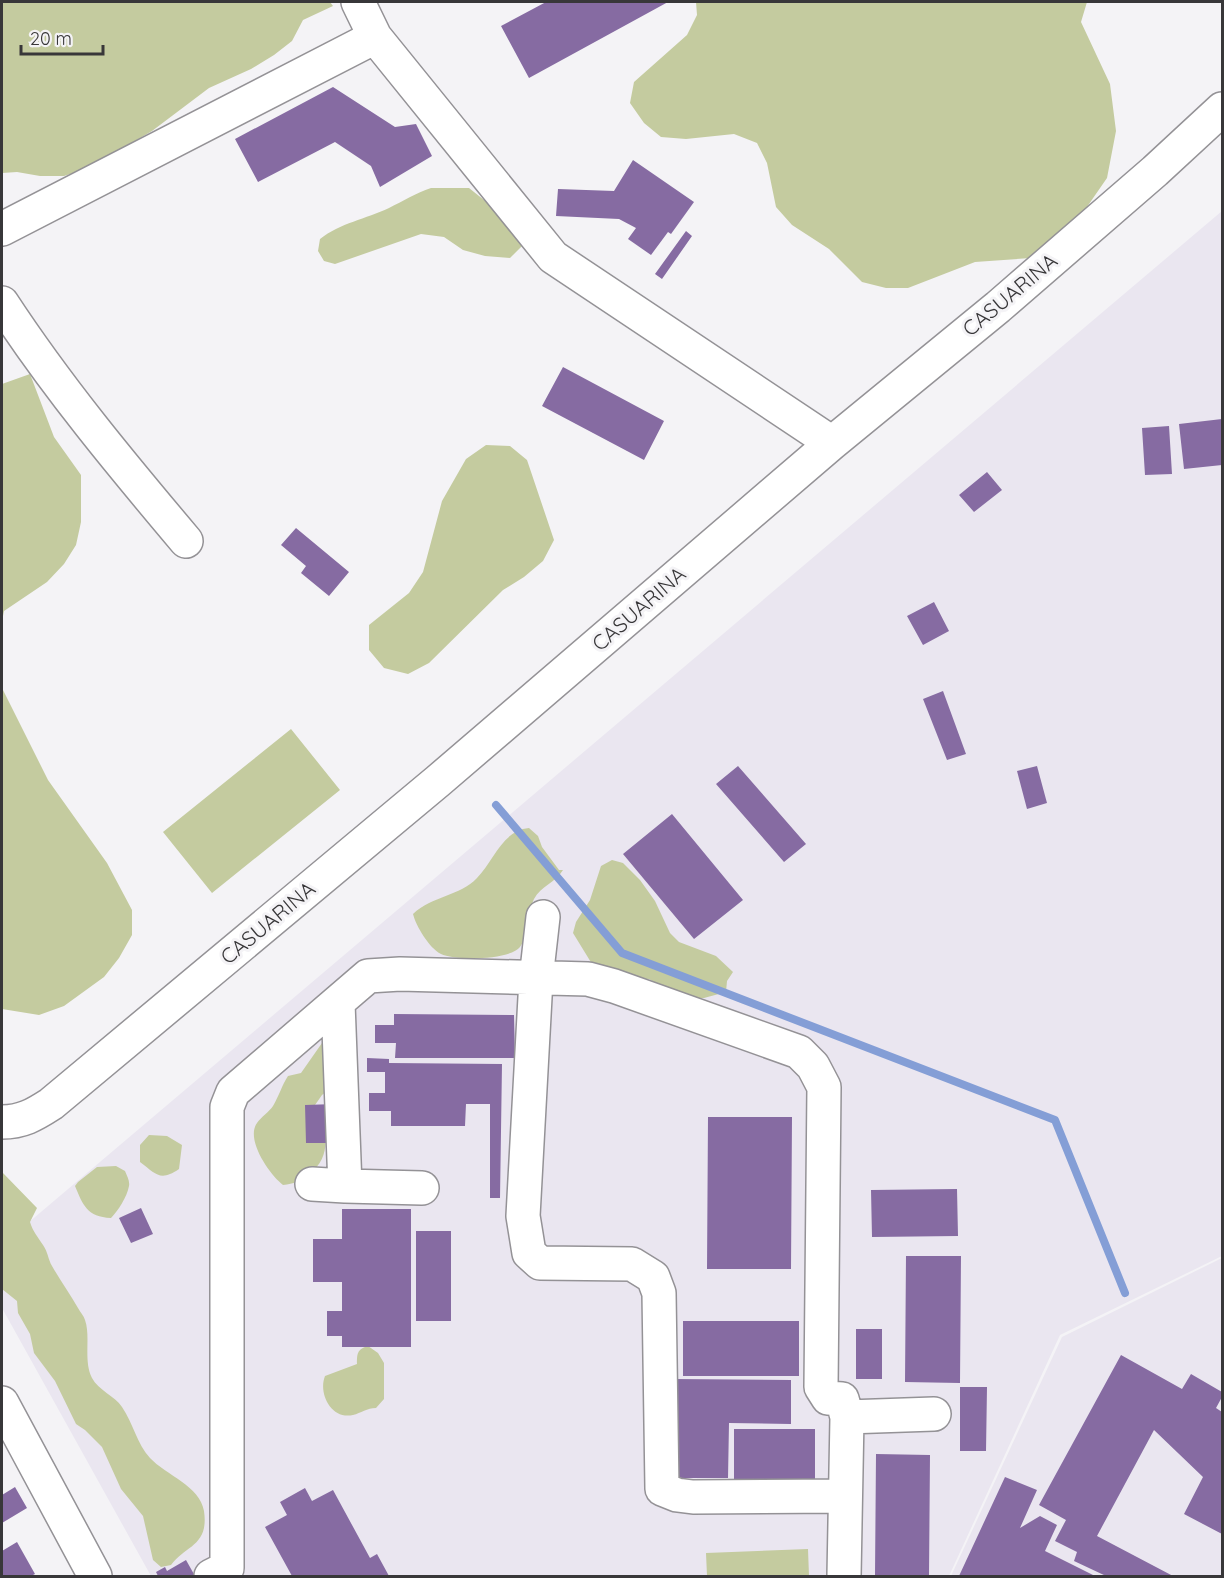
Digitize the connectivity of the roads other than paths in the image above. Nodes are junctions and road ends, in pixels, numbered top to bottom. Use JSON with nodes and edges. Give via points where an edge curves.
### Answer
{"nodes":[{"id":1,"x":358,"y":2,"type":"edge"},
{"id":2,"x":375,"y":36,"type":"junction"},
{"id":3,"x":1222,"y":109,"type":"edge"},
{"id":4,"x":2,"y":229,"type":"edge"},
{"id":5,"x":2,"y":303,"type":"edge"},
{"id":6,"x":832,"y":443,"type":"junction"},
{"id":7,"x":186,"y":541,"type":"dead end"},
{"id":8,"x":543,"y":916,"type":"dead end"},
{"id":9,"x":536,"y":979,"type":"junction"},
{"id":10,"x":338,"y":1004,"type":"junction"},
{"id":11,"x":2,"y":1122,"type":"edge"},
{"id":12,"x":312,"y":1184,"type":"dead end"},
{"id":13,"x":345,"y":1186,"type":"junction"},
{"id":14,"x":422,"y":1188,"type":"dead end"},
{"id":15,"x":2,"y":1403,"type":"edge"},
{"id":16,"x":934,"y":1414,"type":"dead end"},
{"id":17,"x":847,"y":1417,"type":"junction"},
{"id":18,"x":845,"y":1496,"type":"junction"},
{"id":19,"x":223,"y":1574,"type":"edge"},
{"id":20,"x":95,"y":1576,"type":"edge"},
{"id":21,"x":844,"y":1576,"type":"edge"}],
"edges":[{"from":1,"to":2,"type":"street"},
{"from":2,"to":4,"type":"street"},
{"from":2,"to":6,"type":"street","via":[[553,257]]},
{"from":3,"to":6,"type":"street","name":"CASUARINA","via":[[998,307]]},
{"from":5,"to":7,"type":"street","via":[[39,359]]},
{"from":6,"to":11,"type":"street","name":"CASUARINA","via":[[438,781],[51,1104],[30,1118]]},
{"from":8,"to":9,"type":"street"},
{"from":9,"to":10,"type":"street","via":[[368,976]]},
{"from":9,"to":17,"type":"street","via":[[588,979],[614,986],[799,1052],[813,1066],[824,1087],[820,1388],[828,1398],[842,1399]]},
{"from":9,"to":18,"type":"street","via":[[523,1216],[529,1253],[540,1263],[632,1264],[653,1277],[658,1293],[662,1489],[693,1497]]},
{"from":10,"to":13,"type":"street"},
{"from":10,"to":19,"type":"street","via":[[233,1092],[227,1107]]},
{"from":12,"to":13,"type":"street"},
{"from":13,"to":14,"type":"street"},
{"from":15,"to":20,"type":"street"},
{"from":16,"to":17,"type":"street"},
{"from":17,"to":18,"type":"street"},
{"from":18,"to":21,"type":"street"}]}
